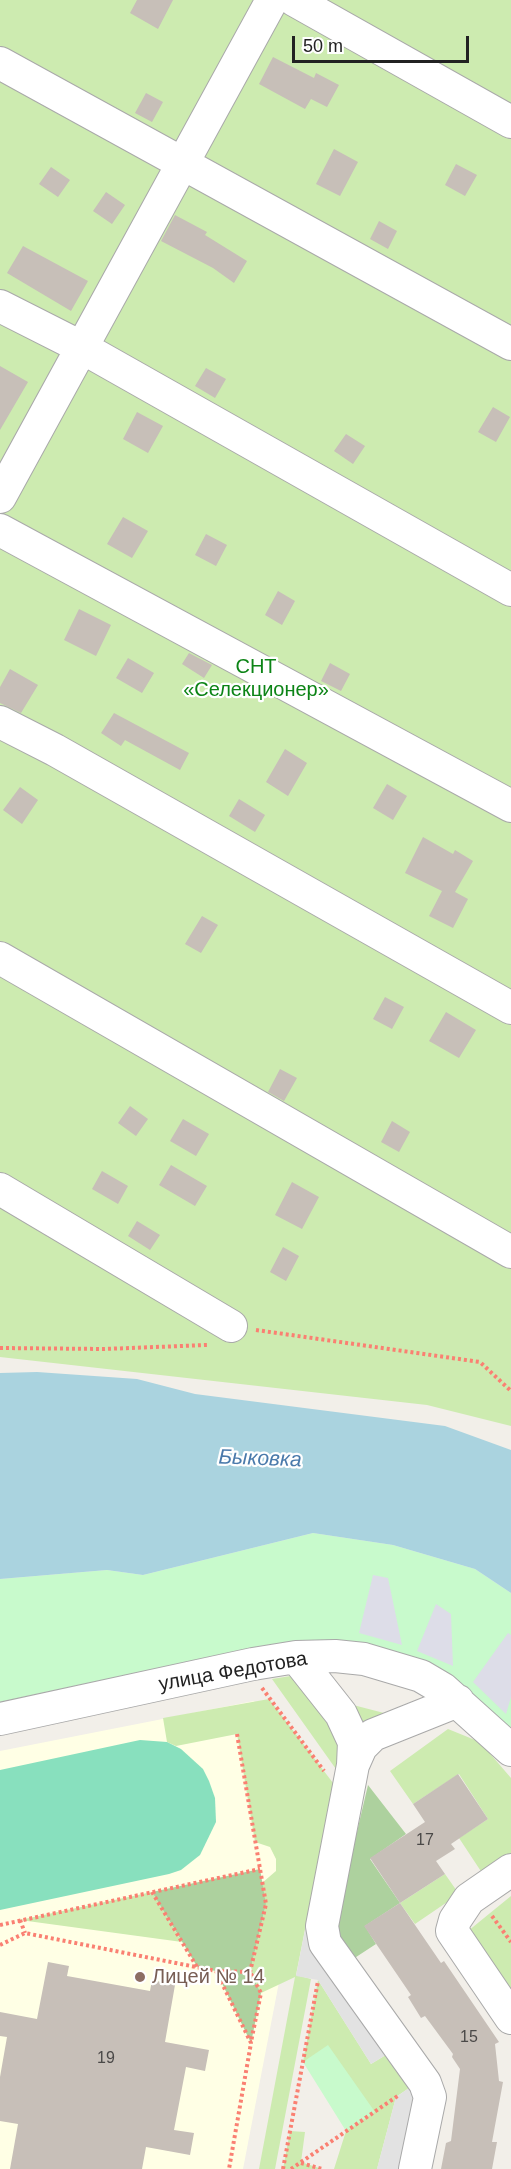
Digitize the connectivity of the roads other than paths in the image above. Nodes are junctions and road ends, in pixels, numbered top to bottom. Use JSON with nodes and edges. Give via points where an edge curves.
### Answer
{"nodes":[{"id":1,"x":272,"y":0,"type":"edge"},
{"id":2,"x":294,"y":0,"type":"edge"},
{"id":3,"x":0,"y":63,"type":"edge"},
{"id":4,"x":511,"y":122,"type":"edge"},
{"id":5,"x":181,"y":161,"type":"junction"},
{"id":6,"x":0,"y":306,"type":"edge"},
{"id":7,"x":511,"y":344,"type":"edge"},
{"id":8,"x":81,"y":347,"type":"junction"},
{"id":9,"x":0,"y":497,"type":"edge"},
{"id":10,"x":0,"y":530,"type":"edge"},
{"id":11,"x":511,"y":590,"type":"edge"},
{"id":12,"x":0,"y":722,"type":"edge"},
{"id":13,"x":511,"y":806,"type":"edge"},
{"id":14,"x":0,"y":958,"type":"edge"},
{"id":15,"x":511,"y":1008,"type":"edge"},
{"id":16,"x":0,"y":1189,"type":"edge"},
{"id":17,"x":511,"y":1252,"type":"edge"},
{"id":18,"x":231,"y":1326,"type":"road end"},
{"id":19,"x":296,"y":1657,"type":"junction"},
{"id":20,"x":458,"y":1701,"type":"junction"},
{"id":21,"x":0,"y":1719,"type":"edge"},
{"id":22,"x":511,"y":1750,"type":"edge"},
{"id":23,"x":352,"y":1765,"type":"junction"},
{"id":24,"x":511,"y":1870,"type":"edge"},
{"id":25,"x":511,"y":2018,"type":"edge"},
{"id":26,"x":415,"y":2169,"type":"edge"}],
"edges":[{"from":1,"to":5,"type":"street"},
{"from":2,"to":4,"type":"street"},
{"from":3,"to":5,"type":"street"},
{"from":5,"to":7,"type":"street"},
{"from":5,"to":8,"type":"street"},
{"from":6,"to":8,"type":"street"},
{"from":8,"to":9,"type":"street"},
{"from":8,"to":11,"type":"street"},
{"from":10,"to":13,"type":"street"},
{"from":12,"to":15,"type":"street"},
{"from":14,"to":17,"type":"street"},
{"from":16,"to":18,"type":"street"},
{"from":19,"to":20,"type":"street","name":"улица Федотова","via":[[345,1657],[393,1666],[421,1676]]},
{"from":19,"to":21,"type":"street","name":"улица Федотова"},
{"from":19,"to":23,"type":"street","via":[[341,1714],[354,1742]]},
{"from":20,"to":22,"type":"street","name":"улица Федотова"},
{"from":20,"to":23,"type":"street","via":[[373,1735]]},
{"from":23,"to":26,"type":"street","via":[[322,1926],[325,1943],[422,2079],[430,2097]]},
{"from":24,"to":25,"type":"street","via":[[469,1899],[452,1931]]}]}
